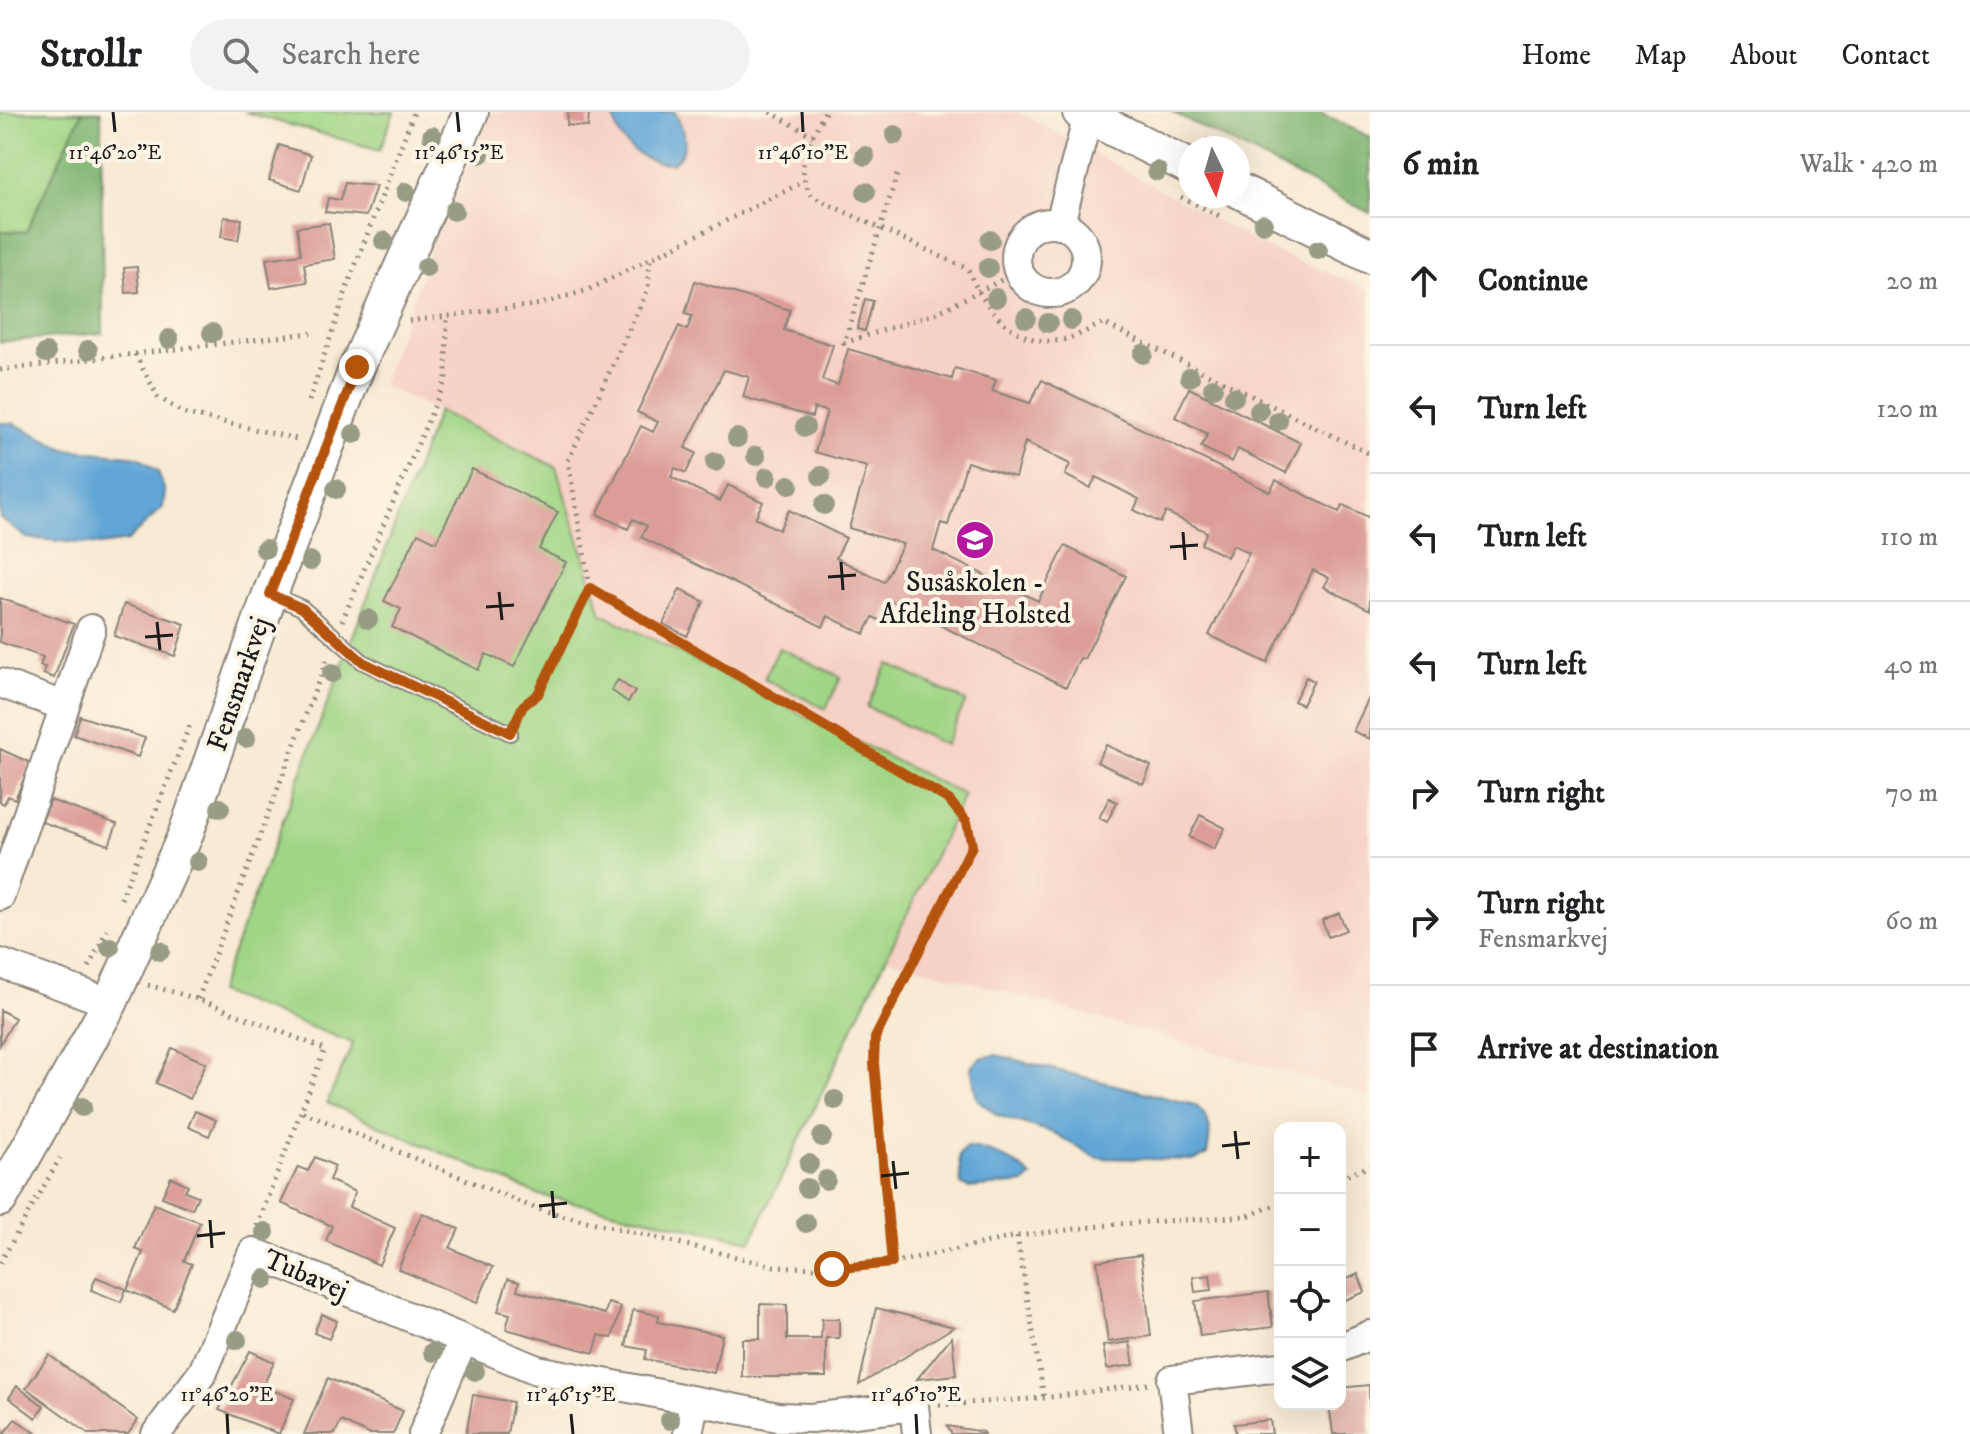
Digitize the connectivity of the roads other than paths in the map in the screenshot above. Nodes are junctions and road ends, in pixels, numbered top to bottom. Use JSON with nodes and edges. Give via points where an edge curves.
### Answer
{"nodes":[{"id":1,"x":471,"y":112,"type":"edge"},
{"id":2,"x":1084,"y":114,"type":"edge"},
{"id":3,"x":1178,"y":177,"type":"edge"},
{"id":4,"x":1241,"y":208,"type":"edge"},
{"id":5,"x":1060,"y":223,"type":"junction"},
{"id":6,"x":1370,"y":256,"type":"edge"},
{"id":7,"x":270,"y":594,"type":"junction"},
{"id":8,"x":91,"y":629,"type":"dead end"},
{"id":9,"x":0,"y":683,"type":"edge"},
{"id":10,"x":64,"y":706,"type":"junction"},
{"id":11,"x":510,"y":733,"type":"road end"},
{"id":12,"x":9,"y":834,"type":"edge"},
{"id":13,"x":0,"y":896,"type":"edge"},
{"id":14,"x":0,"y":963,"type":"edge"},
{"id":15,"x":126,"y":1000,"type":"junction"},
{"id":16,"x":0,"y":1199,"type":"edge"},
{"id":17,"x":1370,"y":1335,"type":"edge"},
{"id":18,"x":463,"y":1341,"type":"junction"},
{"id":19,"x":1346,"y":1345,"type":"edge"},
{"id":20,"x":1274,"y":1368,"type":"edge"},
{"id":21,"x":694,"y":1403,"type":"junction"},
{"id":22,"x":916,"y":1420,"type":"edge"},
{"id":23,"x":156,"y":1434,"type":"edge"},
{"id":24,"x":423,"y":1434,"type":"edge"},
{"id":25,"x":688,"y":1434,"type":"edge"},
{"id":26,"x":1179,"y":1434,"type":"edge"}],
"edges":[{"from":1,"to":7,"type":"street","name":"Fensmarkvej","via":[[357,367]]},
{"from":2,"to":3,"type":"street"},
{"from":2,"to":5,"type":"street"},
{"from":4,"to":6,"type":"street"},
{"from":5,"to":5,"type":"street","via":[[1039,224],[1017,248],[1019,271],[1035,289],[1059,292],[1079,280],[1085,269],[1085,246]]},
{"from":7,"to":11,"type":"lane","via":[[302,608],[363,662]]},
{"from":7,"to":15,"type":"street","name":"Fensmarkvej"},
{"from":8,"to":10,"type":"street"},
{"from":9,"to":10,"type":"street"},
{"from":10,"to":12,"type":"street"},
{"from":12,"to":13,"type":"street"},
{"from":14,"to":15,"type":"street","via":[[77,992]]},
{"from":15,"to":16,"type":"street","name":"Fensmarkvej"},
{"from":17,"to":19,"type":"street"},
{"from":18,"to":21,"type":"street","name":"Tubavej","via":[[537,1370]]},
{"from":18,"to":23,"type":"street","name":"Tubavej","via":[[253,1252],[203,1372]]},
{"from":18,"to":24,"type":"street"},
{"from":20,"to":26,"type":"street","via":[[1172,1380]]},
{"from":21,"to":22,"type":"street","name":"Tubavej","via":[[778,1417]]},
{"from":21,"to":25,"type":"street"}]}
